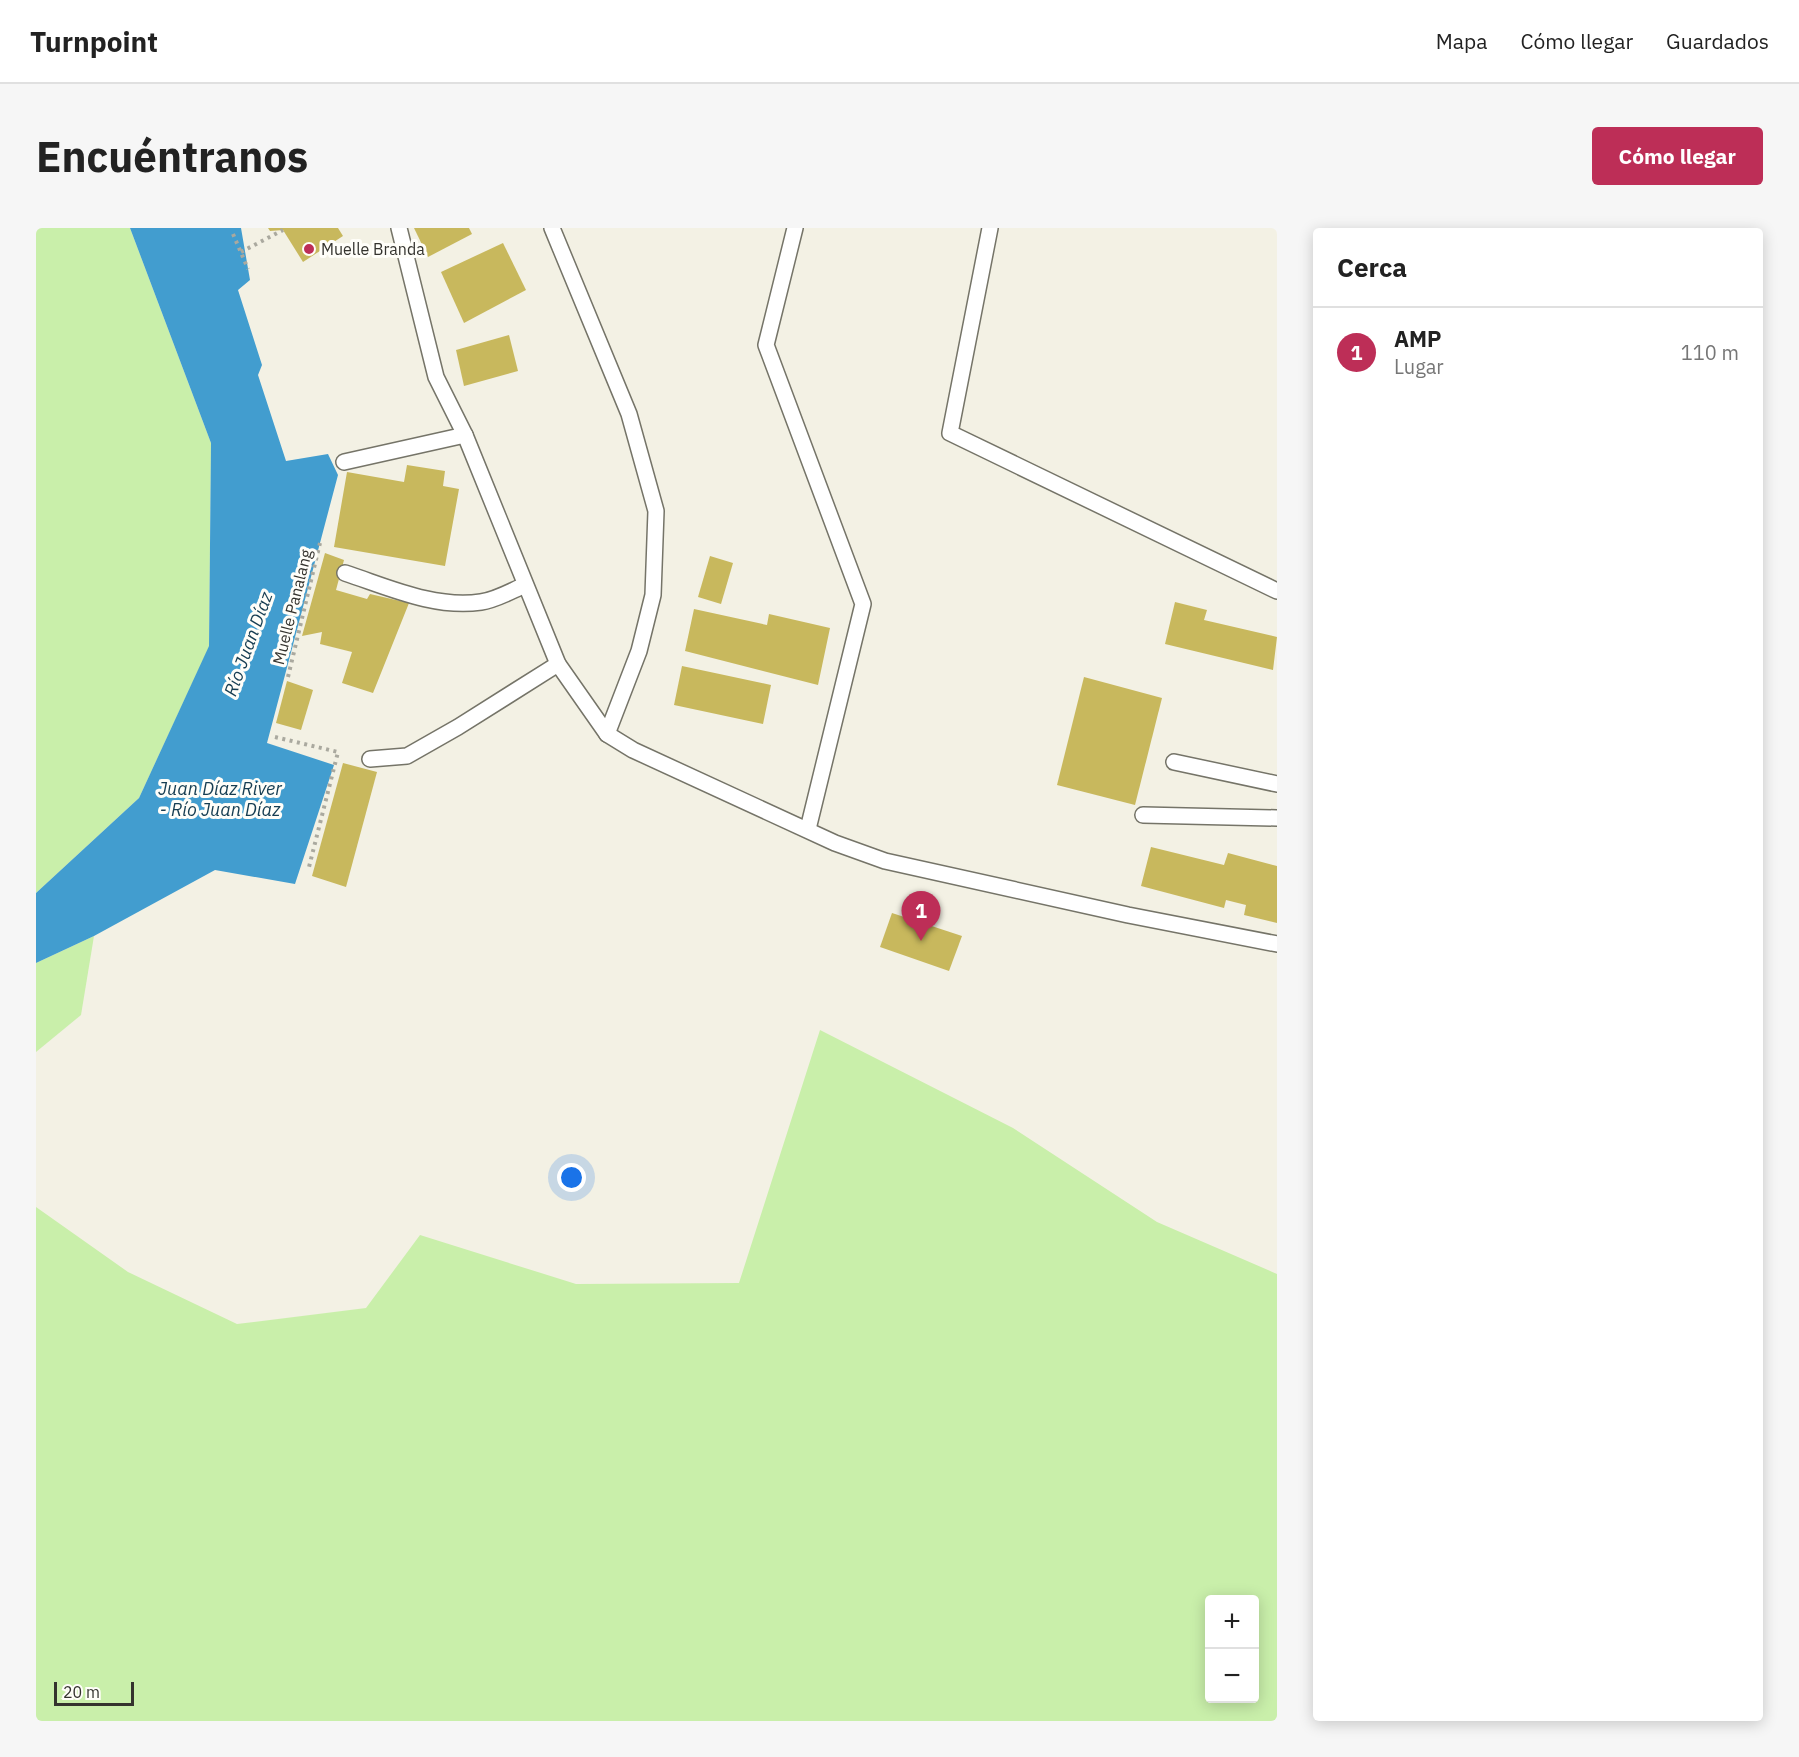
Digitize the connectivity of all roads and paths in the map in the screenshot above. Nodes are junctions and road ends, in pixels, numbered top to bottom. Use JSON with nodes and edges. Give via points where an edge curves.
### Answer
{"nodes":[{"id":1,"x":399,"y":228,"type":"edge"},
{"id":2,"x":552,"y":228,"type":"edge"},
{"id":3,"x":795,"y":228,"type":"edge"},
{"id":4,"x":990,"y":228,"type":"edge"},
{"id":5,"x":283,"y":230,"type":"dead end"},
{"id":6,"x":233,"y":234,"type":"dead end"},
{"id":7,"x":241,"y":252,"type":"junction"},
{"id":8,"x":248,"y":269,"type":"dead end"},
{"id":9,"x":465,"y":435,"type":"junction"},
{"id":10,"x":344,"y":462,"type":"dead end"},
{"id":11,"x":320,"y":543,"type":"dead end"},
{"id":12,"x":345,"y":573,"type":"dead end"},
{"id":13,"x":525,"y":585,"type":"junction"},
{"id":14,"x":1277,"y":591,"type":"edge"},
{"id":15,"x":558,"y":664,"type":"junction"},
{"id":16,"x":288,"y":677,"type":"dead end"},
{"id":17,"x":607,"y":734,"type":"junction"},
{"id":18,"x":275,"y":737,"type":"dead end"},
{"id":19,"x":370,"y":759,"type":"dead end"},
{"id":20,"x":1174,"y":762,"type":"dead end"},
{"id":21,"x":1277,"y":784,"type":"edge"},
{"id":22,"x":1143,"y":815,"type":"dead end"},
{"id":23,"x":1277,"y":818,"type":"edge"},
{"id":24,"x":808,"y":829,"type":"junction"},
{"id":25,"x":309,"y":867,"type":"dead end"},
{"id":26,"x":1277,"y":944,"type":"edge"}],
"edges":[{"from":1,"to":9,"type":"lane","via":[[436,377]]},
{"from":2,"to":17,"type":"lane","via":[[629,414],[656,512],[653,595],[639,651]]},
{"from":3,"to":24,"type":"lane","via":[[766,345],[863,604]]},
{"from":4,"to":14,"type":"lane","via":[[950,433]]},
{"from":5,"to":7,"type":"path"},
{"from":6,"to":7,"type":"path"},
{"from":7,"to":8,"type":"path"},
{"from":9,"to":10,"type":"lane"},
{"from":9,"to":13,"type":"lane"},
{"from":11,"to":16,"type":"path","name":"Muelle Panalang"},
{"from":12,"to":13,"type":"lane","via":[[425,599],[447,602],[482,602]]},
{"from":13,"to":15,"type":"lane"},
{"from":15,"to":17,"type":"lane"},
{"from":15,"to":19,"type":"lane","via":[[407,756]]},
{"from":17,"to":24,"type":"lane","via":[[633,750]]},
{"from":18,"to":25,"type":"path","via":[[338,752]]},
{"from":20,"to":21,"type":"lane"},
{"from":22,"to":23,"type":"lane"},
{"from":24,"to":26,"type":"lane","via":[[885,861]]}]}
